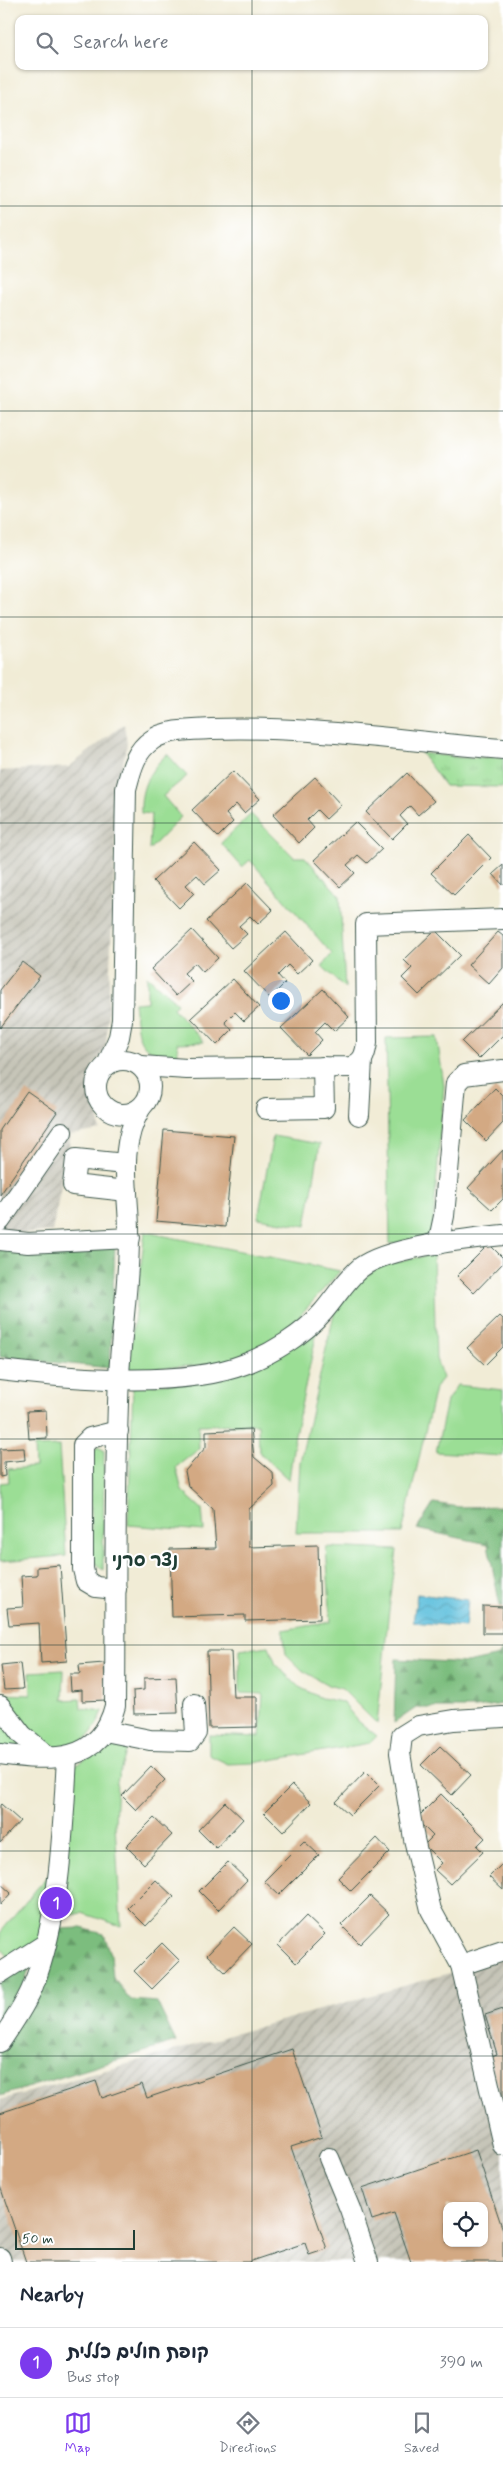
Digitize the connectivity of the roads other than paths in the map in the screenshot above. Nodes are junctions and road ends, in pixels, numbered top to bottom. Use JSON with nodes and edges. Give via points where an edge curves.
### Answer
{"nodes":[{"id":1,"x":503,"y":749,"type":"edge"},
{"id":2,"x":503,"y":919,"type":"edge"},
{"id":3,"x":122,"y":1020,"type":"junction"},
{"id":4,"x":362,"y":1060,"type":"junction"},
{"id":5,"x":139,"y":1064,"type":"junction"},
{"id":6,"x":107,"y":1065,"type":"junction"},
{"id":7,"x":323,"y":1067,"type":"junction"},
{"id":8,"x":187,"y":1069,"type":"junction"},
{"id":9,"x":503,"y":1070,"type":"edge"},
{"id":10,"x":145,"y":1102,"type":"junction"},
{"id":11,"x":106,"y":1108,"type":"junction"},
{"id":12,"x":266,"y":1108,"type":"dead end"},
{"id":13,"x":359,"y":1115,"type":"dead end"},
{"id":14,"x":62,"y":1132,"type":"dead end"},
{"id":15,"x":125,"y":1162,"type":"junction"},
{"id":16,"x":127,"y":1191,"type":"junction"},
{"id":17,"x":0,"y":1221,"type":"edge"},
{"id":18,"x":503,"y":1235,"type":"edge"},
{"id":19,"x":130,"y":1238,"type":"junction"},
{"id":20,"x":0,"y":1240,"type":"edge"},
{"id":21,"x":438,"y":1244,"type":"junction"},
{"id":22,"x":0,"y":1370,"type":"edge"},
{"id":23,"x":119,"y":1378,"type":"junction"},
{"id":24,"x":118,"y":1431,"type":"junction"},
{"id":25,"x":116,"y":1589,"type":"junction"},
{"id":26,"x":194,"y":1704,"type":"dead end"},
{"id":27,"x":0,"y":1706,"type":"edge"},
{"id":28,"x":503,"y":1717,"type":"edge"},
{"id":29,"x":105,"y":1730,"type":"junction"},
{"id":30,"x":0,"y":1754,"type":"edge"},
{"id":31,"x":58,"y":1757,"type":"junction"},
{"id":32,"x":44,"y":1945,"type":"junction"},
{"id":33,"x":503,"y":1951,"type":"edge"},
{"id":34,"x":461,"y":1965,"type":"junction"},
{"id":35,"x":0,"y":1973,"type":"edge"},
{"id":36,"x":0,"y":2042,"type":"edge"},
{"id":37,"x":503,"y":2145,"type":"edge"},
{"id":38,"x":329,"y":2158,"type":"dead end"},
{"id":39,"x":0,"y":2258,"type":"edge"},
{"id":40,"x":1,"y":2262,"type":"edge"},
{"id":41,"x":368,"y":2262,"type":"edge"}],
"edges":[{"from":1,"to":3,"type":"street","via":[[290,730],[194,730],[154,738],[141,748],[126,788]]},
{"from":2,"to":4,"type":"street","via":[[366,924],[368,1030]]},
{"from":3,"to":5,"type":"street","via":[[127,1041]]},
{"from":3,"to":6,"type":"street","via":[[114,1052]]},
{"from":4,"to":7,"type":"street","via":[[351,1067]]},
{"from":4,"to":13,"type":"street"},
{"from":5,"to":6,"type":"street","via":[[119,1060]]},
{"from":5,"to":8,"type":"street"},
{"from":5,"to":10,"type":"street","via":[[149,1076]]},
{"from":6,"to":11,"type":"street","via":[[96,1084],[96,1093]]},
{"from":7,"to":8,"type":"street"},
{"from":7,"to":12,"type":"street","via":[[324,1108]]},
{"from":8,"to":10,"type":"street","via":[[171,1074]]},
{"from":9,"to":21,"type":"street","via":[[464,1075],[456,1083],[444,1216]]},
{"from":10,"to":11,"type":"street","via":[[123,1115]]},
{"from":10,"to":15,"type":"street","via":[[127,1138]]},
{"from":11,"to":15,"type":"street"},
{"from":14,"to":17,"type":"street"},
{"from":15,"to":16,"type":"street"},
{"from":15,"to":16,"type":"street","via":[[76,1159],[73,1185]]},
{"from":16,"to":19,"type":"street"},
{"from":18,"to":21,"type":"street"},
{"from":19,"to":20,"type":"street","via":[[28,1243]]},
{"from":19,"to":23,"type":"street"},
{"from":21,"to":23,"type":"street","via":[[381,1256],[361,1268],[302,1331],[246,1364],[216,1374],[159,1379]]},
{"from":22,"to":23,"type":"street"},
{"from":23,"to":24,"type":"street"},
{"from":24,"to":25,"type":"street"},
{"from":24,"to":25,"type":"street","via":[[90,1438],[83,1446],[82,1569],[86,1581],[96,1587]]},
{"from":25,"to":29,"type":"street","via":[[115,1706]]},
{"from":26,"to":29,"type":"street","via":[[196,1733],[190,1741],[150,1740]]},
{"from":27,"to":31,"type":"street","via":[[22,1735]]},
{"from":28,"to":34,"type":"street","via":[[418,1726],[402,1736],[400,1753],[414,1839],[431,1910]]},
{"from":29,"to":31,"type":"street","via":[[91,1747]]},
{"from":30,"to":31,"type":"street"},
{"from":31,"to":32,"type":"street","via":[[62,1834]]},
{"from":32,"to":35,"type":"street"},
{"from":32,"to":36,"type":"street","via":[[33,1986]]},
{"from":33,"to":34,"type":"street"},
{"from":34,"to":37,"type":"street"},
{"from":38,"to":41,"type":"street"},
{"from":39,"to":40,"type":"street"}]}
